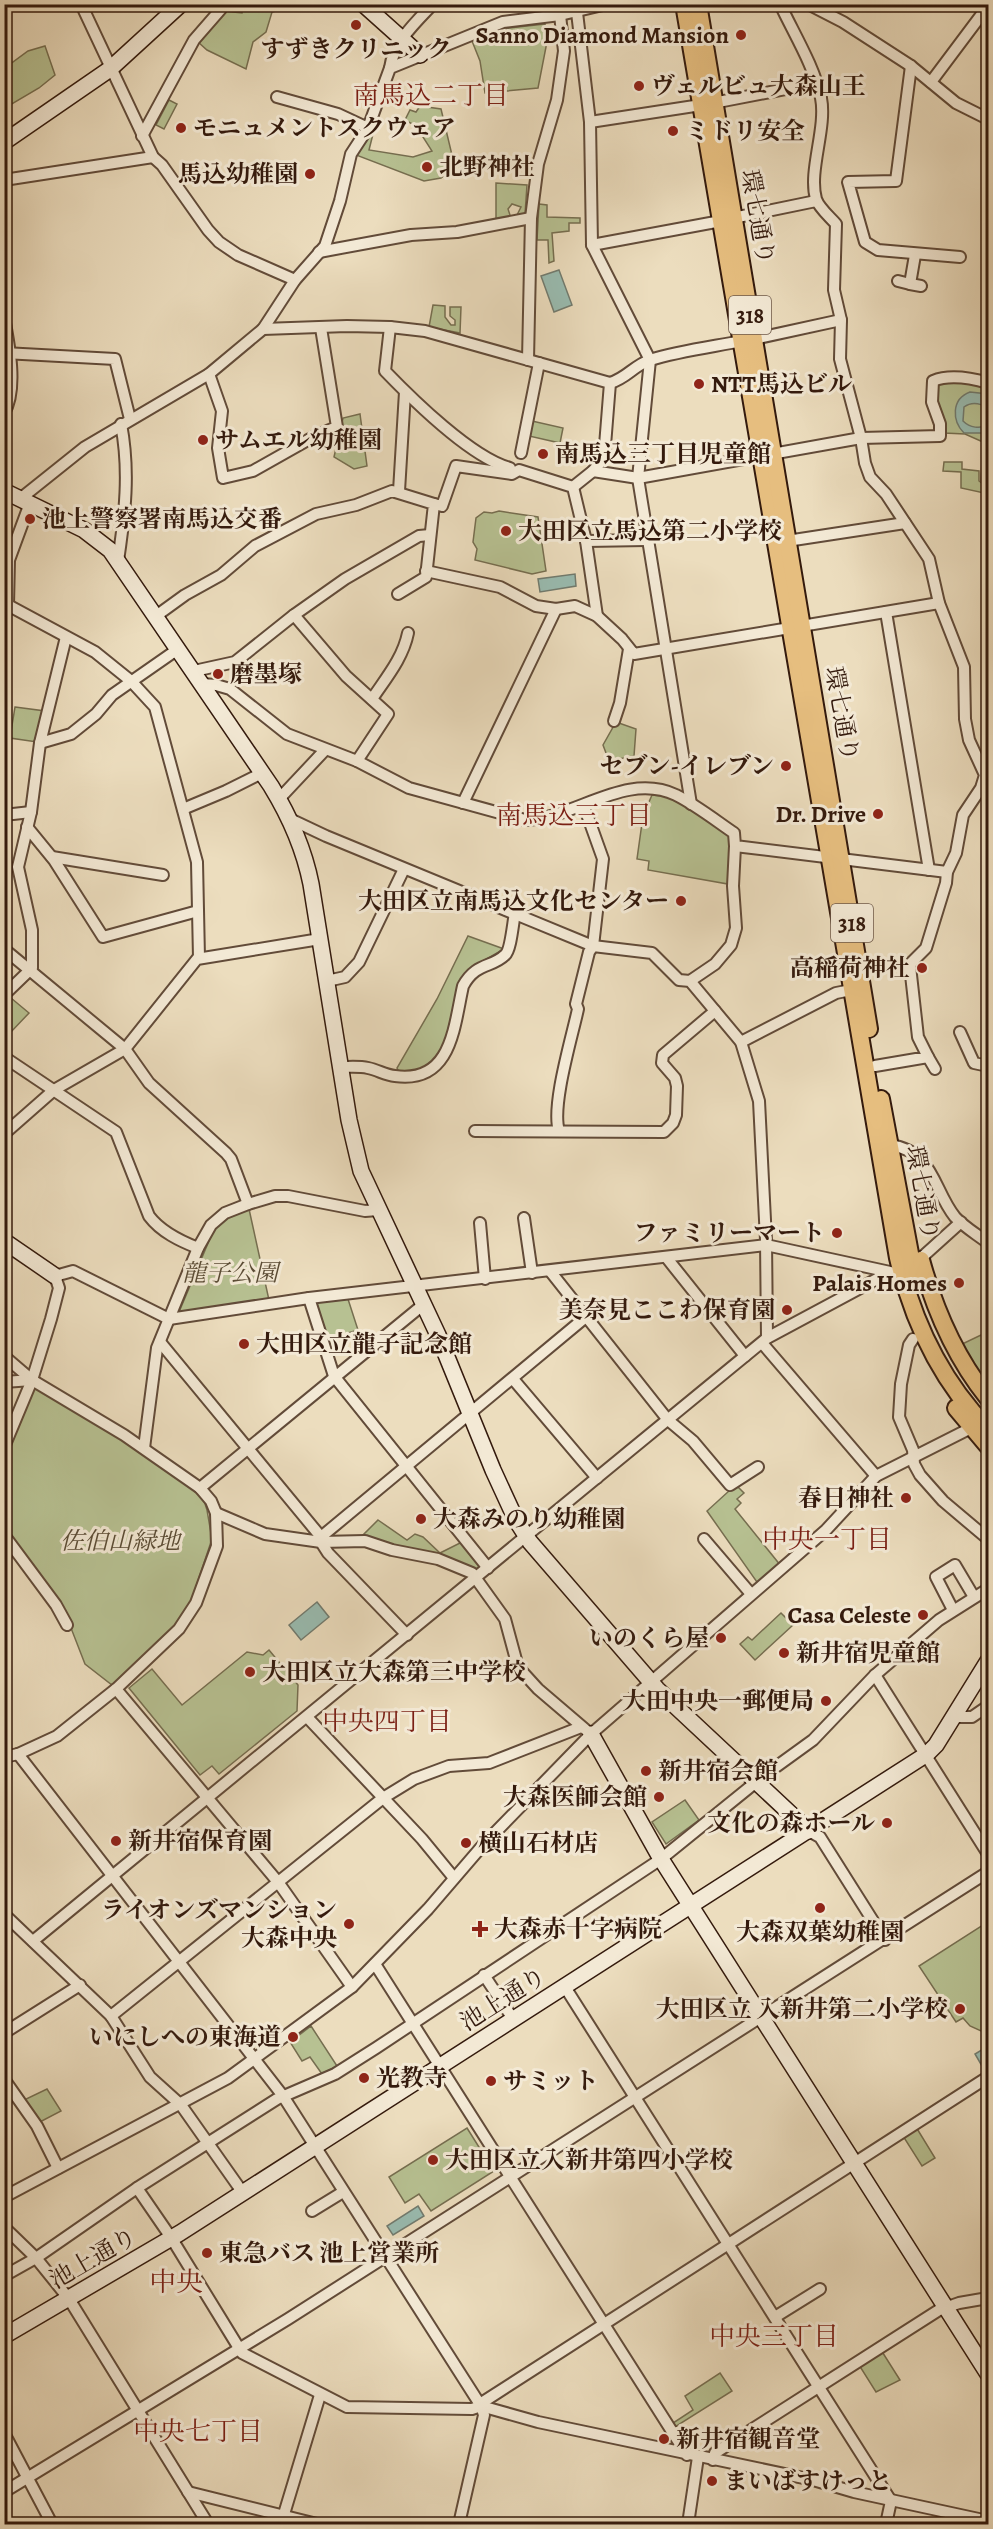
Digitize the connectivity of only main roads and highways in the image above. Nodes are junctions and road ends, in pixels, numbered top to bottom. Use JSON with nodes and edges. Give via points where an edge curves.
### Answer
{"nodes":[{"id":1,"x":684,"y":4,"type":"edge"},
{"id":2,"x":698,"y":4,"type":"edge"},
{"id":3,"x":707,"y":104,"type":"junction"},
{"id":4,"x":766,"y":456,"type":"junction"},
{"id":5,"x":796,"y":627,"type":"junction"},
{"id":6,"x":835,"y":858,"type":"junction"},
{"id":7,"x":897,"y":1220,"type":"junction"},
{"id":8,"x":894,"y":1265,"type":"junction"},
{"id":9,"x":963,"y":1393,"type":"junction"},
{"id":10,"x":988,"y":1398,"type":"edge"},
{"id":11,"x":988,"y":1413,"type":"edge"},
{"id":12,"x":988,"y":1429,"type":"edge"},
{"id":13,"x":988,"y":1446,"type":"edge"}],
"edges":[{"from":1,"to":3,"type":"main road","name":"環七通り","number":"318"},
{"from":2,"to":3,"type":"main road","name":"環七通り","number":"318"},
{"from":3,"to":4,"type":"main road","name":"環七通り","number":"318"},
{"from":4,"to":5,"type":"main road","name":"環七通り","number":"318"},
{"from":4,"to":5,"type":"main road","name":"環七通り","number":"318","via":[[787,541]]},
{"from":5,"to":6,"type":"main road","name":"環七通り","number":"318"},
{"from":6,"to":7,"type":"main road","name":"環七通り","number":"318","via":[[851,990]]},
{"from":6,"to":7,"type":"main road","name":"環七通り","number":"318","via":[[890,1145]]},
{"from":7,"to":8,"type":"main road","number":"318"},
{"from":7,"to":9,"type":"main road","name":"環七通り","number":"318","via":[[935,1335]]},
{"from":7,"to":10,"type":"main road","via":[[920,1259],[951,1341]]},
{"from":8,"to":9,"type":"main road","name":"環七通り","number":"318","via":[[940,1367]]},
{"from":8,"to":13,"type":"main road","via":[[914,1339],[940,1385]]},
{"from":9,"to":11,"type":"main road","name":"環七通り","number":"318"},
{"from":9,"to":12,"type":"main road","name":"環七通り","number":"318"}]}
